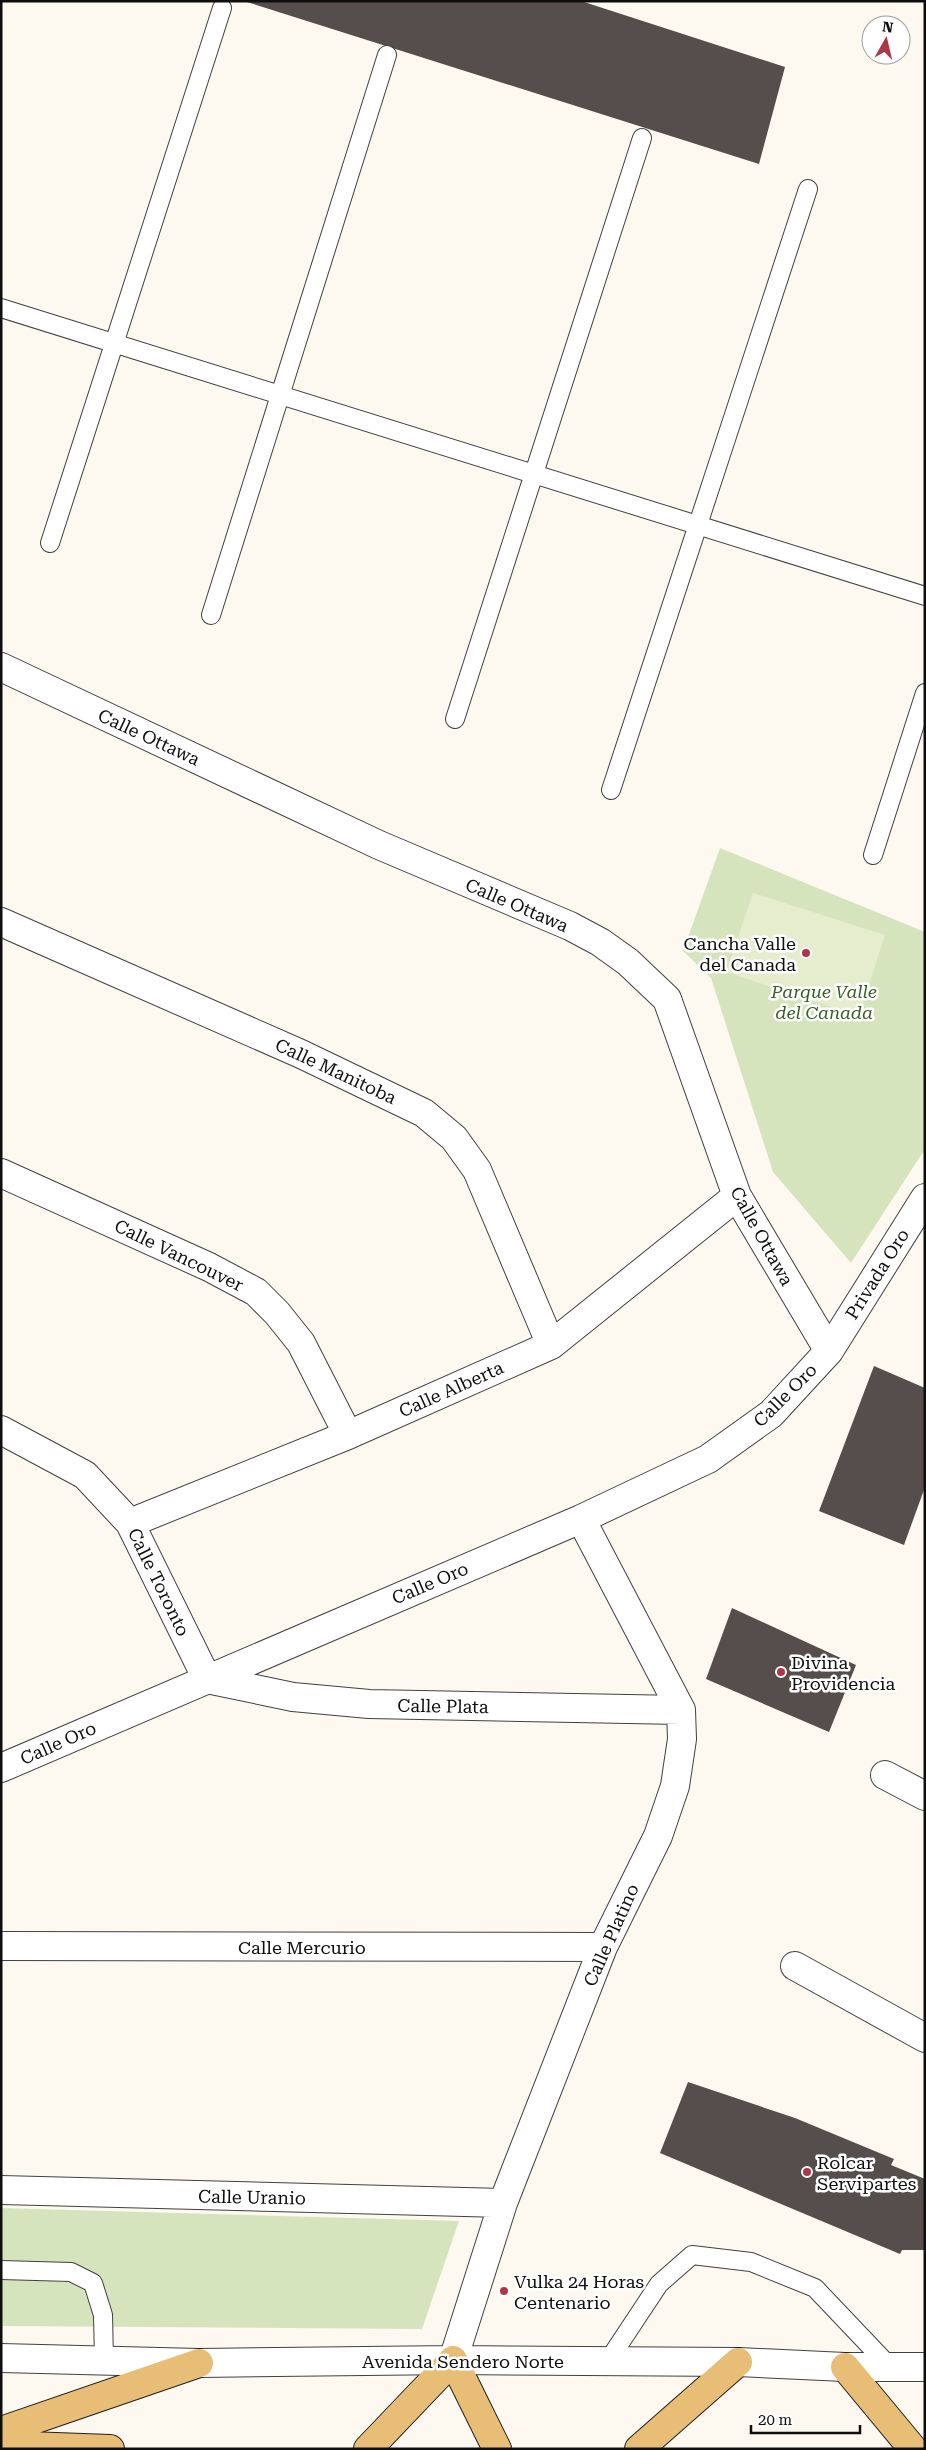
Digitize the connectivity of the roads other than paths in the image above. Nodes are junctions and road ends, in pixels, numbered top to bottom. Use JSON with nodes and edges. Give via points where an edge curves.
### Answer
{"nodes":[{"id":1,"x":222,"y":8,"type":"dead end"},
{"id":2,"x":387,"y":55,"type":"dead end"},
{"id":3,"x":642,"y":138,"type":"dead end"},
{"id":4,"x":808,"y":190,"type":"dead end"},
{"id":5,"x":1,"y":308,"type":"edge"},
{"id":6,"x":114,"y":343,"type":"junction"},
{"id":7,"x":280,"y":396,"type":"junction"},
{"id":8,"x":534,"y":474,"type":"junction"},
{"id":9,"x":698,"y":525,"type":"junction"},
{"id":10,"x":50,"y":543,"type":"dead end"},
{"id":11,"x":925,"y":596,"type":"edge"},
{"id":12,"x":211,"y":615,"type":"dead end"},
{"id":13,"x":1,"y":667,"type":"edge"},
{"id":14,"x":925,"y":693,"type":"edge"},
{"id":15,"x":455,"y":718,"type":"dead end"},
{"id":16,"x":611,"y":790,"type":"dead end"},
{"id":17,"x":873,"y":855,"type":"dead end"},
{"id":18,"x":1,"y":922,"type":"edge"},
{"id":19,"x":1,"y":1173,"type":"edge"},
{"id":20,"x":737,"y":1196,"type":"junction"},
{"id":21,"x":925,"y":1198,"type":"edge"},
{"id":22,"x":551,"y":1345,"type":"junction"},
{"id":23,"x":829,"y":1351,"type":"junction"},
{"id":24,"x":1,"y":1430,"type":"edge"},
{"id":25,"x":348,"y":1435,"type":"junction"},
{"id":26,"x":581,"y":1519,"type":"junction"},
{"id":27,"x":130,"y":1523,"type":"junction"},
{"id":28,"x":207,"y":1678,"type":"junction"},
{"id":29,"x":681,"y":1710,"type":"junction"},
{"id":30,"x":1,"y":1768,"type":"edge"},
{"id":31,"x":885,"y":1775,"type":"dead end"},
{"id":32,"x":925,"y":1796,"type":"edge"},
{"id":33,"x":1,"y":1946,"type":"edge"},
{"id":34,"x":603,"y":1947,"type":"junction"},
{"id":35,"x":795,"y":1966,"type":"dead end"},
{"id":36,"x":925,"y":2038,"type":"edge"},
{"id":37,"x":1,"y":2190,"type":"edge"},
{"id":38,"x":504,"y":2203,"type":"junction"},
{"id":39,"x":1,"y":2270,"type":"edge"},
{"id":40,"x":1,"y":2358,"type":"edge"},
{"id":41,"x":104,"y":2360,"type":"junction"},
{"id":42,"x":453,"y":2360,"type":"junction"},
{"id":43,"x":608,"y":2361,"type":"junction"},
{"id":44,"x":738,"y":2362,"type":"junction"},
{"id":45,"x":199,"y":2363,"type":"junction"},
{"id":46,"x":845,"y":2367,"type":"junction"},
{"id":47,"x":890,"y":2367,"type":"junction"},
{"id":48,"x":925,"y":2368,"type":"edge"},
{"id":49,"x":1,"y":2431,"type":"edge"},
{"id":50,"x":1,"y":2445,"type":"edge"},
{"id":51,"x":110,"y":2449,"type":"edge"},
{"id":52,"x":368,"y":2449,"type":"edge"},
{"id":53,"x":497,"y":2449,"type":"edge"},
{"id":54,"x":638,"y":2449,"type":"edge"},
{"id":55,"x":913,"y":2449,"type":"edge"}],
"edges":[{"from":1,"to":6,"type":"lane"},
{"from":2,"to":7,"type":"lane"},
{"from":3,"to":8,"type":"lane"},
{"from":4,"to":9,"type":"lane"},
{"from":5,"to":6,"type":"lane"},
{"from":6,"to":7,"type":"lane"},
{"from":6,"to":10,"type":"lane"},
{"from":7,"to":8,"type":"lane"},
{"from":7,"to":12,"type":"lane"},
{"from":8,"to":9,"type":"lane"},
{"from":8,"to":15,"type":"lane"},
{"from":9,"to":11,"type":"lane"},
{"from":9,"to":16,"type":"lane"},
{"from":13,"to":20,"type":"street","name":"Calle Ottawa","via":[[379,845],[570,926],[628,962],[667,998]]},
{"from":14,"to":17,"type":"lane"},
{"from":18,"to":22,"type":"street","name":"Calle Manitoba","via":[[301,1054],[424,1113],[454,1138],[477,1170]]},
{"from":19,"to":25,"type":"street","name":"Calle Vancouver","via":[[209,1267],[256,1292],[301,1343]]},
{"from":20,"to":22,"type":"street","name":"Calle Alberta"},
{"from":20,"to":23,"type":"street","name":"Calle Ottawa"},
{"from":21,"to":23,"type":"street","name":"Privada Oro"},
{"from":22,"to":25,"type":"street","name":"Calle Alberta"},
{"from":23,"to":26,"type":"street","name":"Calle Oro","via":[[771,1414],[731,1444],[708,1459]]},
{"from":24,"to":27,"type":"street","name":"Calle Toronto","via":[[85,1475]]},
{"from":25,"to":27,"type":"street","name":"Calle Alberta"},
{"from":26,"to":28,"type":"street","name":"Calle Oro"},
{"from":26,"to":29,"type":"street","name":"Calle Platino"},
{"from":27,"to":28,"type":"street","name":"Calle Toronto"},
{"from":28,"to":29,"type":"street","name":"Calle Plata","via":[[293,1697],[369,1704]]},
{"from":28,"to":30,"type":"street","name":"Calle Oro"},
{"from":29,"to":34,"type":"street","name":"Calle Platino","via":[[682,1739],[675,1786],[658,1836]]},
{"from":31,"to":32,"type":"street"},
{"from":33,"to":34,"type":"street","name":"Calle Mercurio"},
{"from":34,"to":38,"type":"street","name":"Calle Platino"},
{"from":35,"to":36,"type":"street"},
{"from":37,"to":38,"type":"street","name":"Calle Uranio"},
{"from":38,"to":42,"type":"street","name":"Calle Platino"},
{"from":39,"to":41,"type":"lane","via":[[71,2272],[93,2283],[103,2315]]},
{"from":40,"to":41,"type":"street","name":"Avenida Sendero Norte"},
{"from":41,"to":45,"type":"street","name":"Avenida Sendero Norte"},
{"from":42,"to":43,"type":"street","name":"Avenida Sendero Norte"},
{"from":42,"to":45,"type":"street","name":"Avenida Sendero Norte"},
{"from":42,"to":52,"type":"main road"},
{"from":42,"to":53,"type":"main road"},
{"from":43,"to":44,"type":"street","name":"Avenida Sendero Norte"},
{"from":43,"to":47,"type":"lane","via":[[659,2284],[692,2255],[751,2262],[815,2288]]},
{"from":44,"to":46,"type":"street","name":"Avenida Sendero Norte"},
{"from":44,"to":54,"type":"main road"},
{"from":45,"to":49,"type":"main road"},
{"from":46,"to":47,"type":"street","name":"Avenida Sendero Norte"},
{"from":46,"to":55,"type":"main road"},
{"from":47,"to":48,"type":"street","name":"Avenida Sendero Norte"},
{"from":50,"to":51,"type":"main road"}]}
